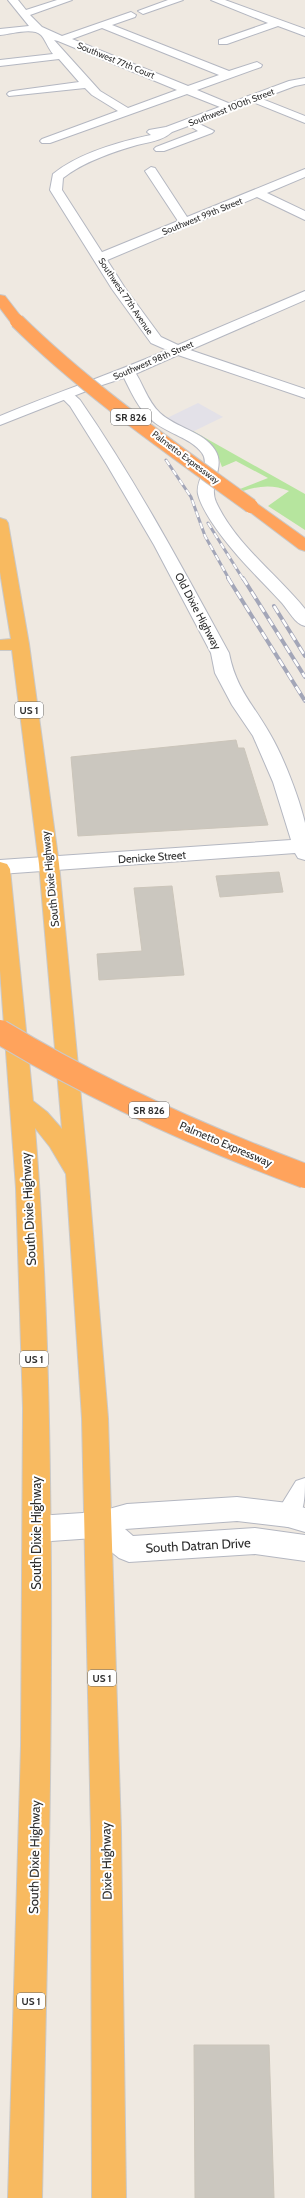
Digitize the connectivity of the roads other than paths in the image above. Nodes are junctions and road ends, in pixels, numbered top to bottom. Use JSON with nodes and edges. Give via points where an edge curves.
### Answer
{"nodes":[{"id":1,"x":67,"y":0,"type":"edge"},
{"id":2,"x":178,"y":0,"type":"edge"},
{"id":3,"x":216,"y":0,"type":"edge"},
{"id":4,"x":14,"y":1,"type":"edge"},
{"id":5,"x":0,"y":4,"type":"edge"},
{"id":6,"x":143,"y":11,"type":"dead end"},
{"id":7,"x":23,"y":14,"type":"junction"},
{"id":8,"x":131,"y":15,"type":"dead end"},
{"id":9,"x":278,"y":23,"type":"junction"},
{"id":10,"x":103,"y":25,"type":"junction"},
{"id":11,"x":36,"y":28,"type":"junction"},
{"id":12,"x":0,"y":32,"type":"edge"},
{"id":13,"x":305,"y":33,"type":"edge"},
{"id":14,"x":47,"y":36,"type":"junction"},
{"id":15,"x":62,"y":39,"type":"junction"},
{"id":16,"x":223,"y":42,"type":"dead end"},
{"id":17,"x":61,"y":56,"type":"junction"},
{"id":18,"x":0,"y":63,"type":"edge"},
{"id":19,"x":257,"y":65,"type":"dead end"},
{"id":20,"x":228,"y":75,"type":"junction"},
{"id":21,"x":305,"y":76,"type":"edge"},
{"id":22,"x":305,"y":81,"type":"edge"},
{"id":23,"x":293,"y":83,"type":"junction"},
{"id":24,"x":87,"y":84,"type":"junction"},
{"id":25,"x":187,"y":89,"type":"junction"},
{"id":26,"x":13,"y":94,"type":"dead end"},
{"id":27,"x":252,"y":98,"type":"junction"},
{"id":28,"x":229,"y":107,"type":"junction"},
{"id":29,"x":126,"y":111,"type":"junction"},
{"id":30,"x":305,"y":120,"type":"edge"},
{"id":31,"x":189,"y":122,"type":"junction"},
{"id":32,"x":46,"y":141,"type":"dead end"},
{"id":33,"x":160,"y":149,"type":"dead end"},
{"id":34,"x":151,"y":170,"type":"dead end"},
{"id":35,"x":305,"y":173,"type":"edge"},
{"id":36,"x":57,"y":177,"type":"joint"},
{"id":37,"x":261,"y":181,"type":"dead end"},
{"id":38,"x":273,"y":186,"type":"junction"},
{"id":39,"x":257,"y":193,"type":"junction"},
{"id":40,"x":305,"y":216,"type":"edge"},
{"id":41,"x":186,"y":223,"type":"junction"},
{"id":42,"x":100,"y":258,"type":"junction"},
{"id":43,"x":305,"y":294,"type":"edge"},
{"id":44,"x":0,"y":299,"type":"edge"},
{"id":45,"x":175,"y":351,"type":"junction"},
{"id":46,"x":128,"y":372,"type":"junction"},
{"id":47,"x":305,"y":394,"type":"edge"},
{"id":48,"x":66,"y":395,"type":"junction"},
{"id":49,"x":0,"y":421,"type":"edge"},
{"id":50,"x":0,"y":523,"type":"edge"},
{"id":51,"x":305,"y":546,"type":"edge"},
{"id":52,"x":305,"y":621,"type":"edge"},
{"id":53,"x":20,"y":644,"type":"junction"},
{"id":54,"x":0,"y":645,"type":"edge"},
{"id":55,"x":304,"y":849,"type":"edge"},
{"id":56,"x":50,"y":864,"type":"junction"},
{"id":57,"x":0,"y":868,"type":"edge"},
{"id":58,"x":0,"y":1032,"type":"edge"},
{"id":59,"x":22,"y":1105,"type":"junction"},
{"id":60,"x":77,"y":1172,"type":"junction"},
{"id":61,"x":305,"y":1176,"type":"edge"},
{"id":62,"x":305,"y":1490,"type":"edge"},
{"id":63,"x":297,"y":1518,"type":"edge"},
{"id":64,"x":98,"y":1524,"type":"junction"},
{"id":65,"x":37,"y":1530,"type":"junction"},
{"id":66,"x":305,"y":1548,"type":"edge"},
{"id":67,"x":25,"y":2198,"type":"edge"},
{"id":68,"x":109,"y":2198,"type":"edge"}],
"edges":[{"from":1,"to":7,"type":"street"},
{"from":2,"to":6,"type":"street"},
{"from":3,"to":9,"type":"street"},
{"from":4,"to":5,"type":"street"},
{"from":4,"to":7,"type":"street","name":"Southwest 77th Court"},
{"from":7,"to":11,"type":"street","name":"Southwest 77th Court"},
{"from":8,"to":10,"type":"street"},
{"from":9,"to":13,"type":"street"},
{"from":9,"to":16,"type":"street"},
{"from":10,"to":15,"type":"street"},
{"from":10,"to":20,"type":"street"},
{"from":11,"to":12,"type":"street"},
{"from":11,"to":14,"type":"street","name":"Southwest 77th Court"},
{"from":14,"to":15,"type":"street","name":"Southwest 77th Court"},
{"from":14,"to":17,"type":"street","via":[[50,45]]},
{"from":15,"to":25,"type":"street","name":"Southwest 77th Court"},
{"from":17,"to":18,"type":"street"},
{"from":17,"to":24,"type":"street"},
{"from":19,"to":20,"type":"street"},
{"from":20,"to":25,"type":"street"},
{"from":21,"to":23,"type":"street","name":"Southwest 100th Street"},
{"from":22,"to":23,"type":"street","name":"Southwest 100th Street"},
{"from":23,"to":27,"type":"street","name":"Southwest 100th Street"},
{"from":24,"to":26,"type":"street"},
{"from":24,"to":29,"type":"street","via":[[106,100]]},
{"from":25,"to":28,"type":"street","name":"Southwest 77th Court"},
{"from":25,"to":29,"type":"street"},
{"from":27,"to":28,"type":"street","name":"Southwest 100th Street"},
{"from":27,"to":30,"type":"street"},
{"from":28,"to":31,"type":"street","name":"Southwest 100th Street"},
{"from":29,"to":32,"type":"street"},
{"from":31,"to":33,"type":"street","via":[[208,131]]},
{"from":31,"to":36,"type":"street","name":"Southwest 100th Street","via":[[158,137],[139,141],[70,167]]},
{"from":34,"to":41,"type":"street"},
{"from":35,"to":38,"type":"street","name":"Southwest 99th Street"},
{"from":36,"to":42,"type":"street","name":"Southwest 77th Avenue","via":[[56,190]]},
{"from":37,"to":38,"type":"street"},
{"from":38,"to":39,"type":"street","name":"Southwest 99th Street"},
{"from":39,"to":40,"type":"street"},
{"from":39,"to":41,"type":"street","name":"Southwest 99th Street"},
{"from":41,"to":42,"type":"street","name":"Southwest 99th Street"},
{"from":42,"to":45,"type":"street","name":"Southwest 77th Avenue","via":[[152,336]]},
{"from":43,"to":45,"type":"street","name":"Southwest 98th Street"},
{"from":44,"to":51,"type":"highway","name":"Palmetto Expressway","number":"SR 826","bridge":true,"via":[[57,360]]},
{"from":45,"to":46,"type":"street","name":"Southwest 98th Street"},
{"from":45,"to":47,"type":"street","name":"Southwest 77th Avenue"},
{"from":46,"to":48,"type":"street","name":"Southwest 98th Street"},
{"from":46,"to":52,"type":"street","via":[[151,412],[209,451],[213,463],[204,486],[208,500],[227,533]]},
{"from":48,"to":49,"type":"street","name":"Southwest 98th Street"},
{"from":48,"to":55,"type":"street","name":"Old Dixie Highway","via":[[75,404],[115,465],[162,545],[220,653],[224,673],[262,735],[282,782]]},
{"from":50,"to":53,"type":"highway","name":"South Dixie Highway","number":"US 1"},
{"from":53,"to":54,"type":"highway"},
{"from":53,"to":56,"type":"highway","name":"South Dixie Highway","number":"US 1"},
{"from":55,"to":56,"type":"street","name":"Denicke Street"},
{"from":56,"to":57,"type":"street","name":"Denicke Street"},
{"from":56,"to":60,"type":"highway","name":"South Dixie Highway","number":"US 1"},
{"from":57,"to":59,"type":"highway","name":"South Dixie Highway","number":"US 1"},
{"from":58,"to":61,"type":"highway","name":"Palmetto Expressway","number":"SR 826","bridge":true,"via":[[148,1110],[217,1142]]},
{"from":59,"to":60,"type":"highway","via":[[50,1127]]},
{"from":59,"to":65,"type":"highway","name":"South Dixie Highway","number":"US 1","via":[[33,1294]]},
{"from":60,"to":64,"type":"highway","name":"South Dixie Highway","number":"US 1","via":[[95,1418]]},
{"from":62,"to":63,"type":"street"},
{"from":63,"to":64,"type":"street","via":[[237,1509],[128,1516]]},
{"from":64,"to":65,"type":"street"},
{"from":64,"to":66,"type":"street","name":"South Datran Drive","via":[[129,1549],[255,1541]]},
{"from":64,"to":68,"type":"highway","name":"Dixie Highway","number":"US 1","via":[[106,1832]]},
{"from":65,"to":67,"type":"highway","name":"South Dixie Highway","number":"US 1","via":[[34,1874]]}]}
